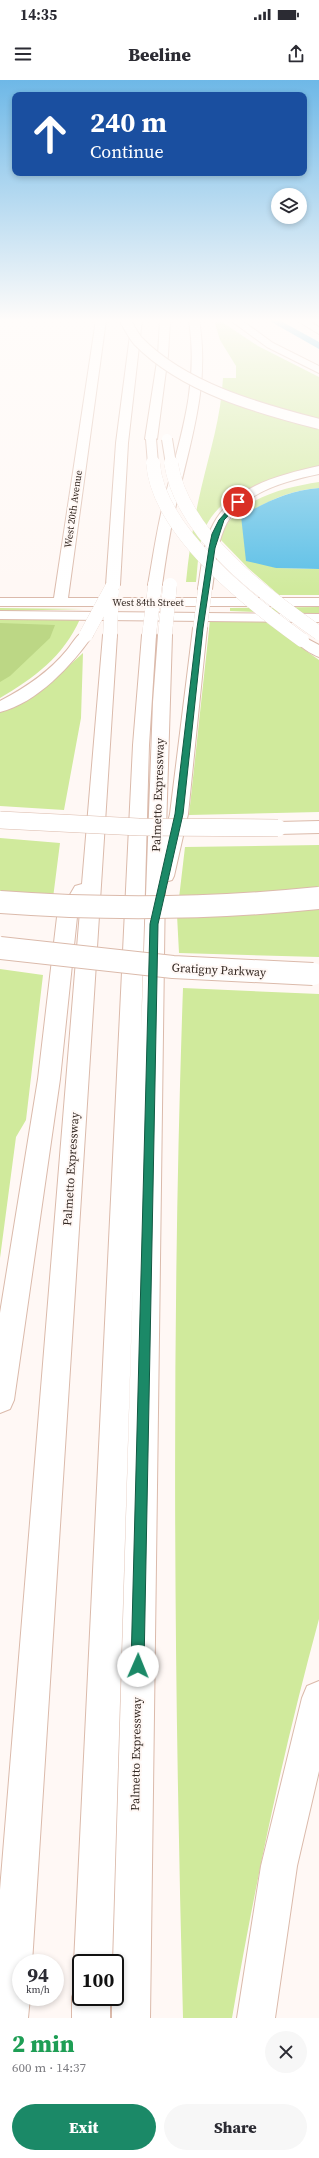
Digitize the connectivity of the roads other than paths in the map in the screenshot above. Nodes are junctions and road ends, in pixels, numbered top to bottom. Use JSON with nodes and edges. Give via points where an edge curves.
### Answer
{"nodes":[{"id":1,"x":88,"y":410,"type":"edge"},
{"id":2,"x":126,"y":410,"type":"edge"},
{"id":3,"x":154,"y":410,"type":"edge"},
{"id":4,"x":194,"y":410,"type":"edge"},
{"id":5,"x":273,"y":410,"type":"edge"},
{"id":6,"x":319,"y":424,"type":"edge"},
{"id":7,"x":167,"y":433,"type":"dead end"},
{"id":8,"x":319,"y":470,"type":"edge"},
{"id":9,"x":319,"y":477,"type":"edge"},
{"id":10,"x":188,"y":481,"type":"dead end"},
{"id":11,"x":245,"y":497,"type":"junction"},
{"id":12,"x":176,"y":544,"type":"dead end"},
{"id":13,"x":171,"y":578,"type":"dead end"},
{"id":14,"x":112,"y":585,"type":"junction"},
{"id":15,"x":0,"y":602,"type":"edge"},
{"id":16,"x":60,"y":602,"type":"junction"},
{"id":17,"x":319,"y":602,"type":"edge"},
{"id":18,"x":0,"y":615,"type":"edge"},
{"id":19,"x":319,"y":618,"type":"edge"},
{"id":20,"x":319,"y":634,"type":"edge"},
{"id":21,"x":157,"y":635,"type":"junction"},
{"id":22,"x":319,"y":652,"type":"edge"},
{"id":23,"x":0,"y":707,"type":"edge"},
{"id":24,"x":0,"y":820,"type":"edge"},
{"id":25,"x":319,"y":826,"type":"edge"},
{"id":26,"x":93,"y":870,"type":"junction"},
{"id":27,"x":319,"y":898,"type":"edge"},
{"id":28,"x":0,"y":902,"type":"edge"},
{"id":29,"x":154,"y":924,"type":"junction"},
{"id":30,"x":0,"y":948,"type":"edge"},
{"id":31,"x":316,"y":974,"type":"edge"},
{"id":32,"x":0,"y":1400,"type":"edge"},
{"id":33,"x":319,"y":1698,"type":"edge"},
{"id":34,"x":93,"y":1954,"type":"edge"},
{"id":35,"x":91,"y":2006,"type":"edge"},
{"id":36,"x":9,"y":2018,"type":"edge"},
{"id":37,"x":91,"y":2018,"type":"edge"},
{"id":38,"x":131,"y":2018,"type":"edge"},
{"id":39,"x":256,"y":2018,"type":"edge"}],
"edges":[{"from":1,"to":16,"type":"main road","name":"West 20th Avenue"},
{"from":2,"to":14,"type":"main road","name":"Palmetto Expressway"},
{"from":3,"to":22,"type":"main road","bridge":true,"via":[[150,439],[152,466],[165,502],[181,528],[231,584],[263,612]]},
{"from":4,"to":21,"type":"main road","bridge":true,"via":[[166,520],[154,585]]},
{"from":5,"to":6,"type":"main road","bridge":true},
{"from":7,"to":20,"type":"main road","bridge":true,"via":[[176,485],[193,516],[210,539],[254,584]]},
{"from":8,"to":11,"type":"main road","via":[[278,480]]},
{"from":9,"to":11,"type":"main road","via":[[287,482]]},
{"from":10,"to":12,"type":"main road"},
{"from":11,"to":29,"type":"main road","bridge":true,"via":[[231,507],[215,534],[205,589],[179,814]]},
{"from":13,"to":21,"type":"main road","name":"Palmetto Expressway","bridge":true},
{"from":14,"to":23,"type":"main road","bridge":true,"via":[[86,635],[68,660],[52,675]]},
{"from":14,"to":26,"type":"main road","name":"Palmetto Expressway","bridge":true},
{"from":15,"to":16,"type":"main road","name":"West 84th Street"},
{"from":16,"to":17,"type":"main road","name":"West 84th Street"},
{"from":18,"to":19,"type":"main road"},
{"from":21,"to":29,"type":"main road","name":"Palmetto Expressway","via":[[160,710]]},
{"from":21,"to":34,"type":"main road","via":[[141,745]]},
{"from":24,"to":25,"type":"main road","bridge":true,"via":[[180,829]]},
{"from":26,"to":32,"type":"main road","via":[[67,917],[50,1079]]},
{"from":26,"to":36,"type":"main road","name":"Palmetto Expressway"},
{"from":27,"to":28,"type":"main road","bridge":true,"via":[[243,905],[165,908],[76,907]]},
{"from":29,"to":38,"type":"main road","name":"Palmetto Expressway"},
{"from":30,"to":31,"type":"main road","name":"Gratigny Parkway","bridge":true,"via":[[173,967]]},
{"from":33,"to":39,"type":"main road","via":[[279,1866]]},
{"from":35,"to":37,"type":"main road"}]}
